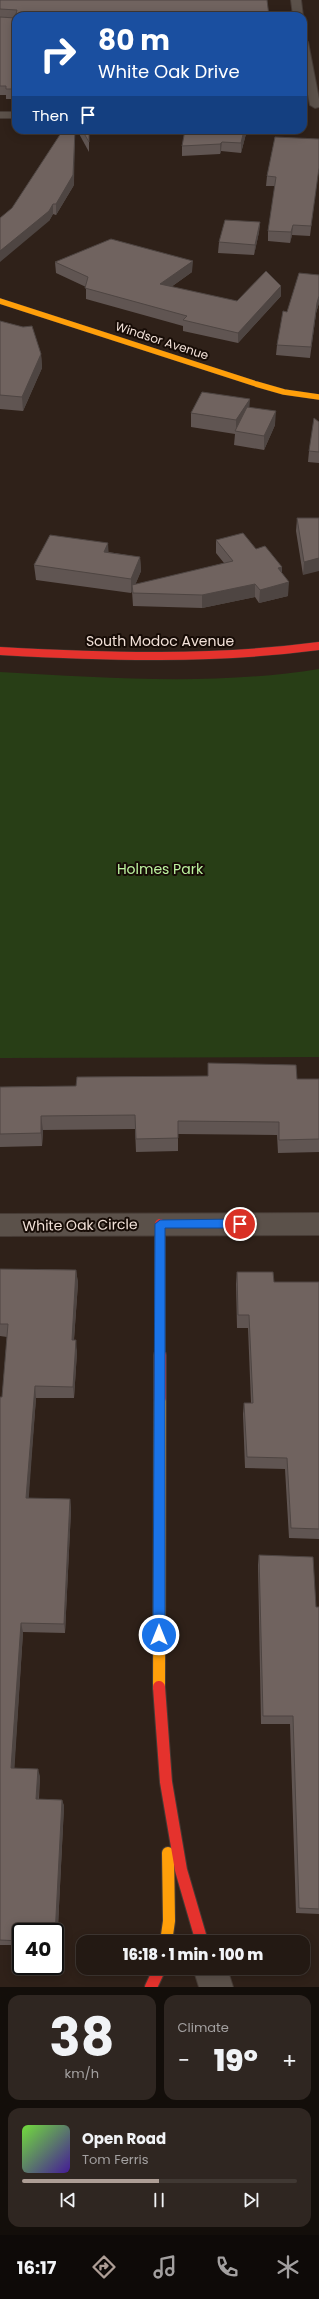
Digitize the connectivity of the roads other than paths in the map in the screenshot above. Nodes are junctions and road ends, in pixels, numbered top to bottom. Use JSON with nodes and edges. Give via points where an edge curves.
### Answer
{"nodes":[{"id":1,"x":296,"y":0,"type":"edge"},
{"id":2,"x":298,"y":12,"type":"edge"},
{"id":3,"x":307,"y":60,"type":"edge"},
{"id":4,"x":317,"y":105,"type":"edge"},
{"id":5,"x":307,"y":106,"type":"edge"},
{"id":6,"x":0,"y":115,"type":"edge"},
{"id":7,"x":12,"y":115,"type":"edge"},
{"id":8,"x":0,"y":301,"type":"edge"},
{"id":9,"x":319,"y":398,"type":"edge"},
{"id":10,"x":319,"y":646,"type":"edge"},
{"id":11,"x":0,"y":651,"type":"edge"},
{"id":12,"x":160,"y":1224,"type":"junction"},
{"id":13,"x":319,"y":1224,"type":"edge"},
{"id":14,"x":0,"y":1226,"type":"edge"},
{"id":15,"x":166,"y":1782,"type":"junction"},
{"id":16,"x":167,"y":1935,"type":"edge"},
{"id":17,"x":200,"y":1935,"type":"edge"},
{"id":18,"x":157,"y":1975,"type":"edge"},
{"id":19,"x":212,"y":1975,"type":"edge"},
{"id":20,"x":151,"y":1987,"type":"edge"},
{"id":21,"x":216,"y":1987,"type":"edge"}],
"edges":[{"from":1,"to":2,"type":"street"},
{"from":3,"to":4,"type":"street"},
{"from":4,"to":5,"type":"street"},
{"from":6,"to":7,"type":"street"},
{"from":8,"to":9,"type":"street","name":"Windsor Avenue","via":[[256,384]]},
{"from":10,"to":11,"type":"street","name":"South Modoc Avenue","via":[[209,658],[145,658]]},
{"from":12,"to":13,"type":"street","name":"White Oak Circle"},
{"from":12,"to":14,"type":"street","name":"White Oak Circle"},
{"from":12,"to":15,"type":"street","via":[[159,1699]]},
{"from":15,"to":16,"type":"street","via":[[169,1921]]},
{"from":15,"to":17,"type":"street","via":[[181,1870]]},
{"from":18,"to":20,"type":"street"},
{"from":19,"to":21,"type":"street"}]}
